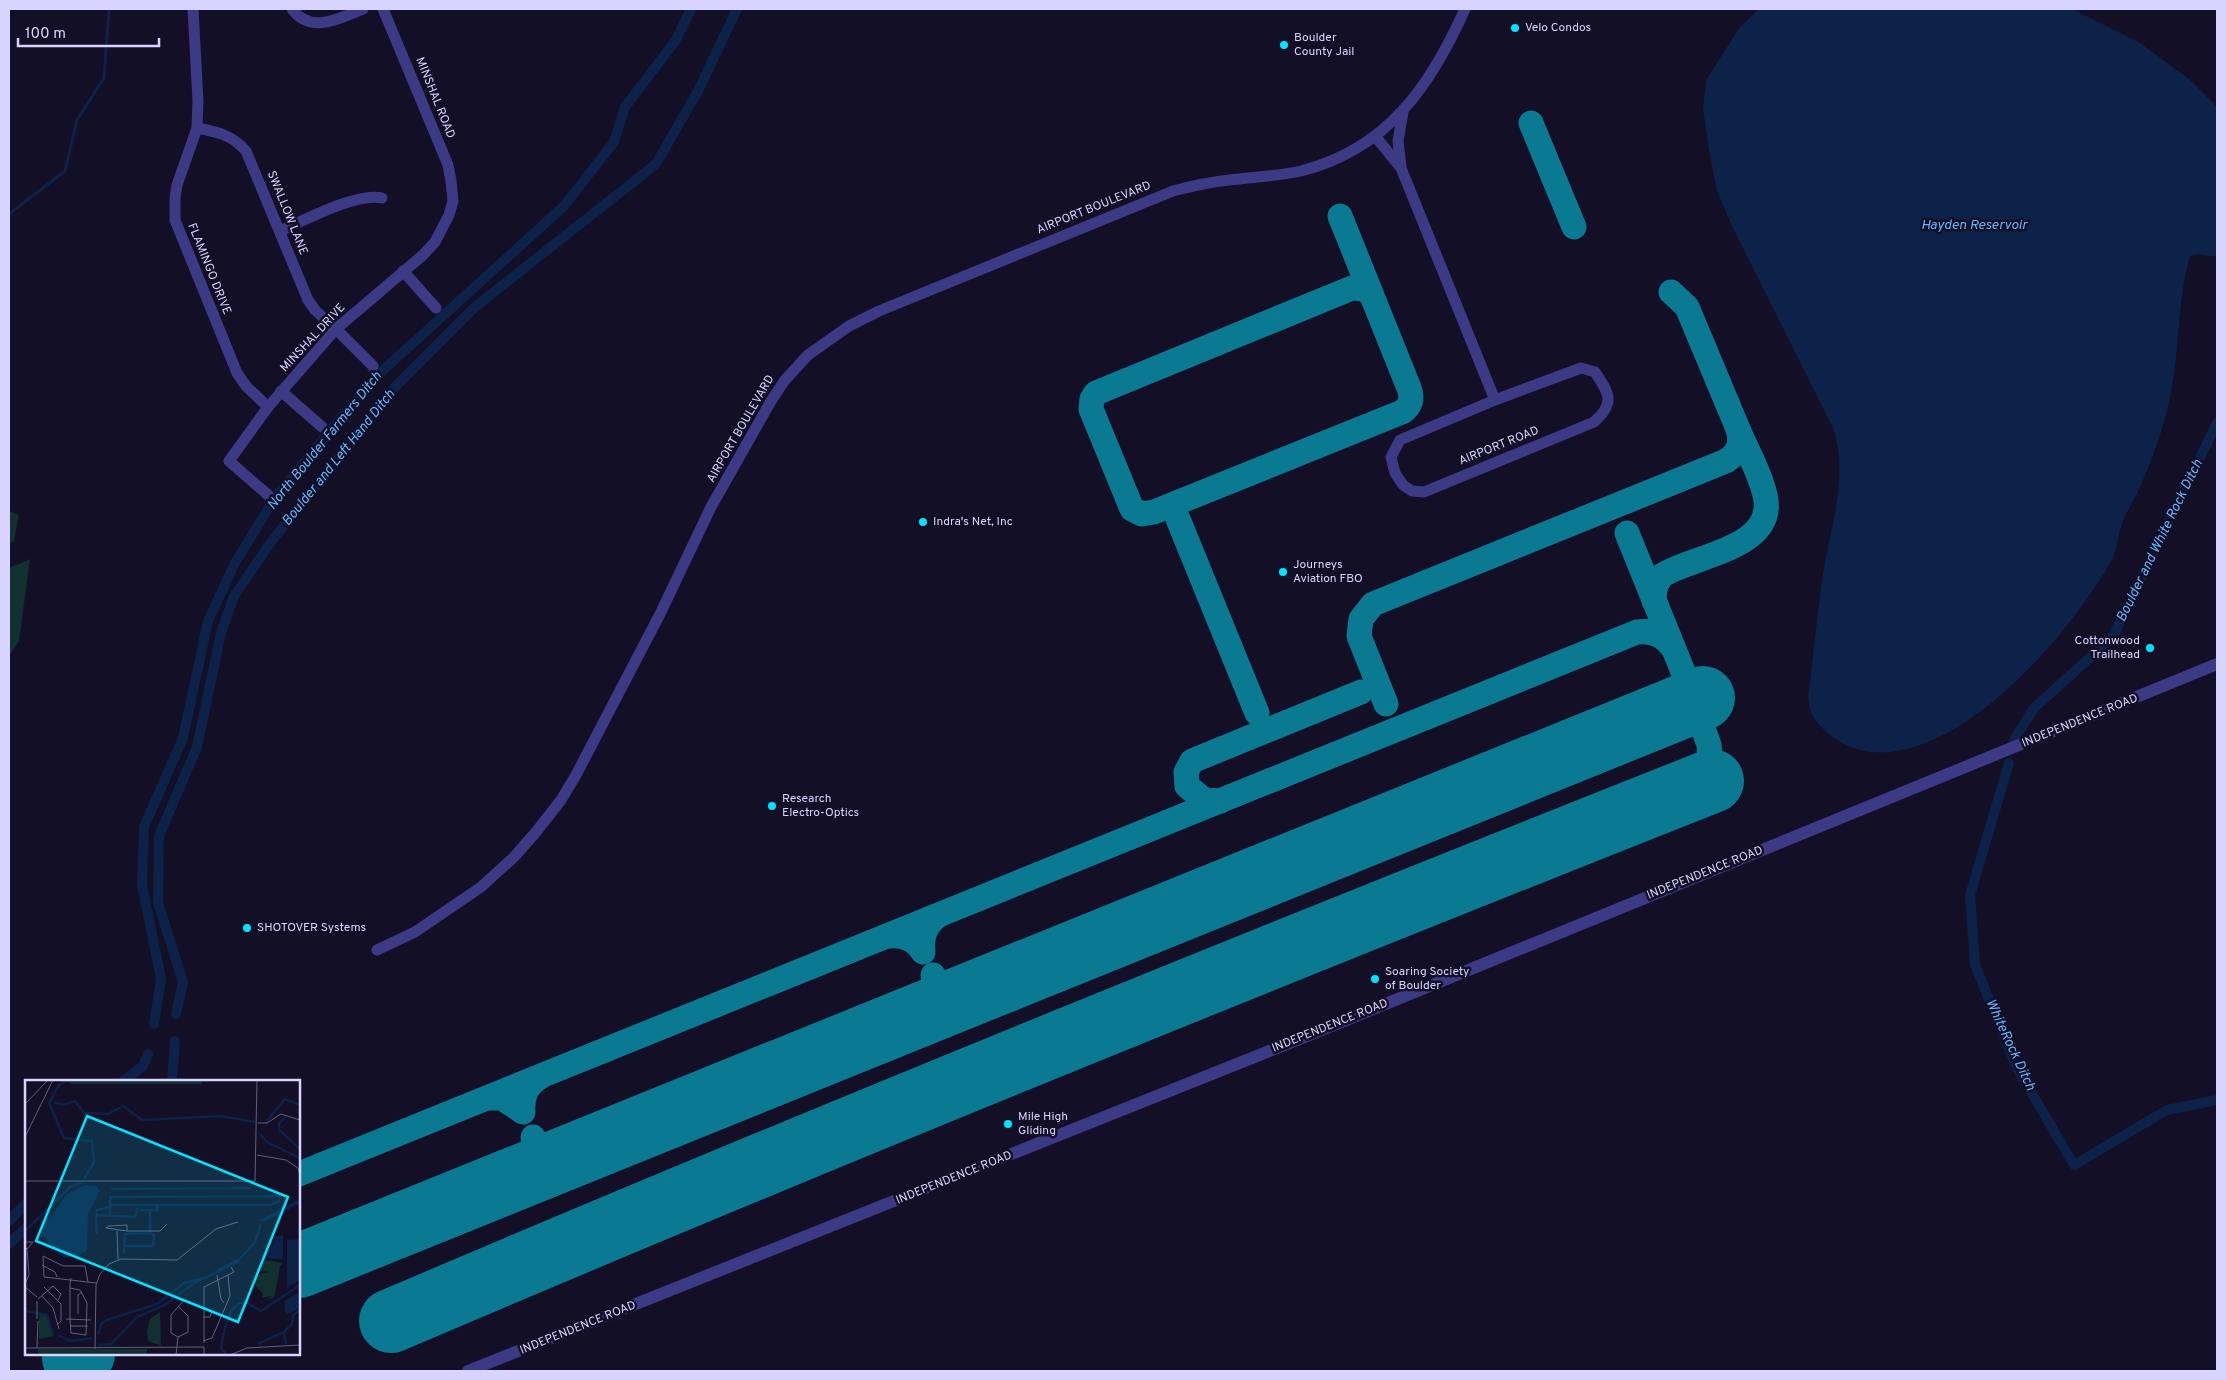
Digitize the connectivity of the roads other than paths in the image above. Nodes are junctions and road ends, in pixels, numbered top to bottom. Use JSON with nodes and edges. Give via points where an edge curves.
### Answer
{"nodes":[{"id":1,"x":193,"y":9,"type":"edge"},
{"id":2,"x":292,"y":9,"type":"edge"},
{"id":3,"x":363,"y":9,"type":"edge"},
{"id":4,"x":384,"y":9,"type":"edge"},
{"id":5,"x":1465,"y":9,"type":"edge"},
{"id":6,"x":1403,"y":112,"type":"junction"},
{"id":7,"x":197,"y":128,"type":"junction"},
{"id":8,"x":1375,"y":136,"type":"junction"},
{"id":9,"x":1401,"y":168,"type":"junction"},
{"id":10,"x":382,"y":198,"type":"dead end"},
{"id":11,"x":458,"y":201,"type":"joint"},
{"id":12,"x":280,"y":231,"type":"junction"},
{"id":13,"x":403,"y":271,"type":"junction"},
{"id":14,"x":436,"y":308,"type":"dead end"},
{"id":15,"x":336,"y":328,"type":"junction"},
{"id":16,"x":373,"y":366,"type":"dead end"},
{"id":17,"x":281,"y":392,"type":"junction"},
{"id":18,"x":1495,"y":400,"type":"junction"},
{"id":19,"x":268,"y":407,"type":"junction"},
{"id":20,"x":322,"y":427,"type":"dead end"},
{"id":21,"x":268,"y":495,"type":"dead end"},
{"id":22,"x":2217,"y":664,"type":"edge"},
{"id":23,"x":377,"y":950,"type":"dead end"},
{"id":24,"x":468,"y":1371,"type":"edge"}],
"edges":[{"from":1,"to":7,"type":"street","name":"FLAMINGO DRIVE"},
{"from":2,"to":3,"type":"street","via":[[302,24],[326,23]]},
{"from":4,"to":11,"type":"street","name":"MINSHAL ROAD","via":[[448,165]]},
{"from":5,"to":6,"type":"street","via":[[1434,71]]},
{"from":6,"to":8,"type":"street"},
{"from":6,"to":9,"type":"street","via":[[1398,142]]},
{"from":7,"to":12,"type":"street","name":"SWALLOW LANE","via":[[224,133],[246,151]]},
{"from":7,"to":19,"type":"street","name":"FLAMINGO DRIVE","via":[[177,185],[174,213],[177,228],[237,373]]},
{"from":8,"to":9,"type":"street"},
{"from":8,"to":23,"type":"street","name":"AIRPORT BOULEVARD","via":[[1348,153],[1302,170],[1173,191],[885,309],[848,326],[821,344],[795,368],[771,401],[711,507],[660,614],[561,800],[514,857],[481,887],[415,932]]},
{"from":9,"to":18,"type":"street"},
{"from":10,"to":12,"type":"street","via":[[358,198]]},
{"from":11,"to":13,"type":"street","name":"MINSHAL DRIVE","via":[[435,242]]},
{"from":12,"to":15,"type":"street","name":"SWALLOW LANE","via":[[308,300]]},
{"from":13,"to":14,"type":"street"},
{"from":13,"to":15,"type":"street","name":"MINSHAL DRIVE"},
{"from":15,"to":16,"type":"street","name":"SWALLOW LANE"},
{"from":15,"to":17,"type":"street","name":"MINSHAL DRIVE"},
{"from":17,"to":19,"type":"street","name":"MINSHAL DRIVE"},
{"from":17,"to":20,"type":"street"},
{"from":18,"to":18,"type":"street","name":"AIRPORT ROAD","via":[[1581,368],[1595,372],[1609,396],[1607,408],[1594,422],[1424,492],[1412,491],[1403,485],[1395,474],[1392,457],[1400,440]]},
{"from":19,"to":21,"type":"street","name":"MINSHAL DRIVE","via":[[229,461]]},
{"from":22,"to":24,"type":"street","name":"INDEPENDENCE ROAD","via":[[1322,1030]]}]}
